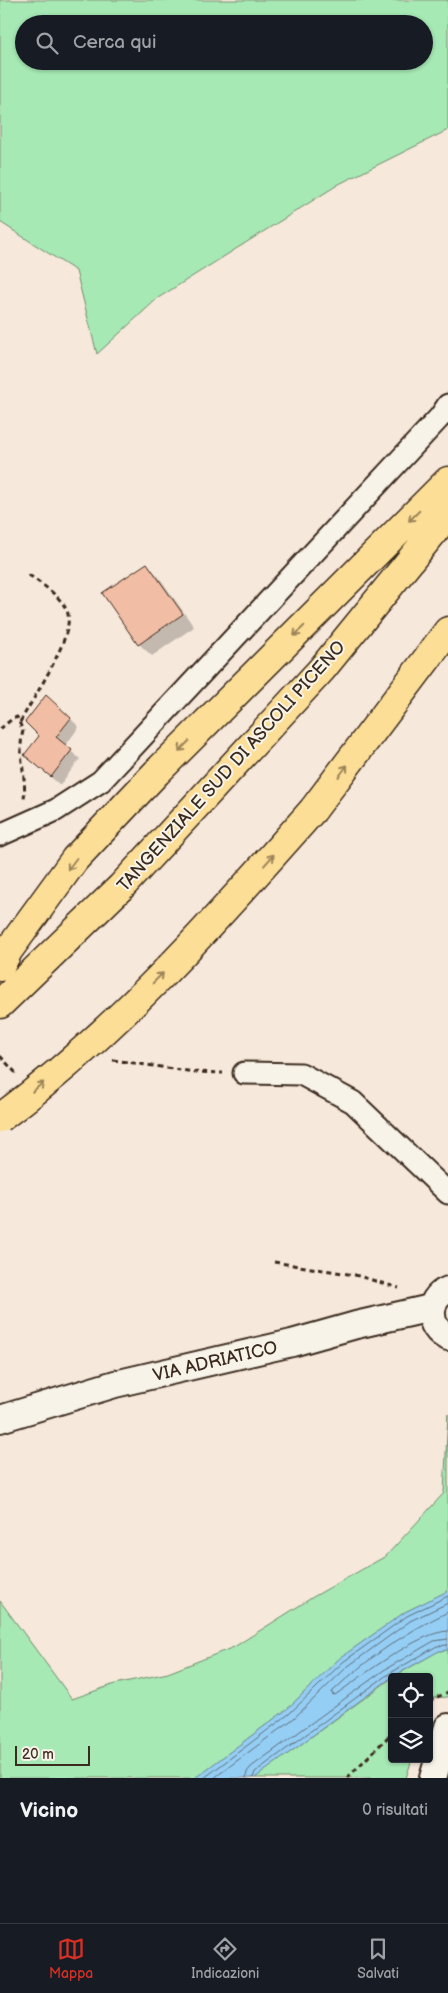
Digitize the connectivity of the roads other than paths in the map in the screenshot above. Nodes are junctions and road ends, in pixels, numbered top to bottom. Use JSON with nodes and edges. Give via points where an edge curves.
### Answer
{"nodes":[{"id":1,"x":448,"y":406,"type":"edge"},
{"id":2,"x":448,"y":481,"type":"edge"},
{"id":3,"x":448,"y":514,"type":"edge"},
{"id":4,"x":448,"y":631,"type":"edge"},
{"id":5,"x":0,"y":835,"type":"edge"},
{"id":6,"x":4,"y":959,"type":"edge"},
{"id":7,"x":0,"y":1004,"type":"edge"},
{"id":8,"x":244,"y":1073,"type":"road end"},
{"id":9,"x":0,"y":1118,"type":"edge"},
{"id":10,"x":448,"y":1193,"type":"edge"},
{"id":11,"x":438,"y":1299,"type":"edge"},
{"id":12,"x":448,"y":1337,"type":"edge"},
{"id":13,"x":0,"y":1419,"type":"edge"},
{"id":14,"x":448,"y":1727,"type":"edge"},
{"id":15,"x":432,"y":1778,"type":"edge"}],
"edges":[{"from":1,"to":5,"type":"street","via":[[100,781],[56,810]]},
{"from":2,"to":6,"type":"highway","one_way":true,"via":[[89,844]]},
{"from":3,"to":7,"type":"highway","name":"TANGENZIALE SUD DI ASCOLI PICENO","via":[[322,669],[185,819],[121,887]]},
{"from":9,"to":4,"type":"highway","one_way":true,"bridge":true,"via":[[98,1037],[223,913],[313,810]]},
{"from":8,"to":10,"type":"street","via":[[301,1074],[354,1102]]},
{"from":11,"to":12,"type":"street","via":[[432,1319],[435,1328]]},
{"from":11,"to":13,"type":"street","name":"VIA ADRIATICO","via":[[292,1343],[115,1384]]},
{"from":14,"to":15,"type":"street"}]}
